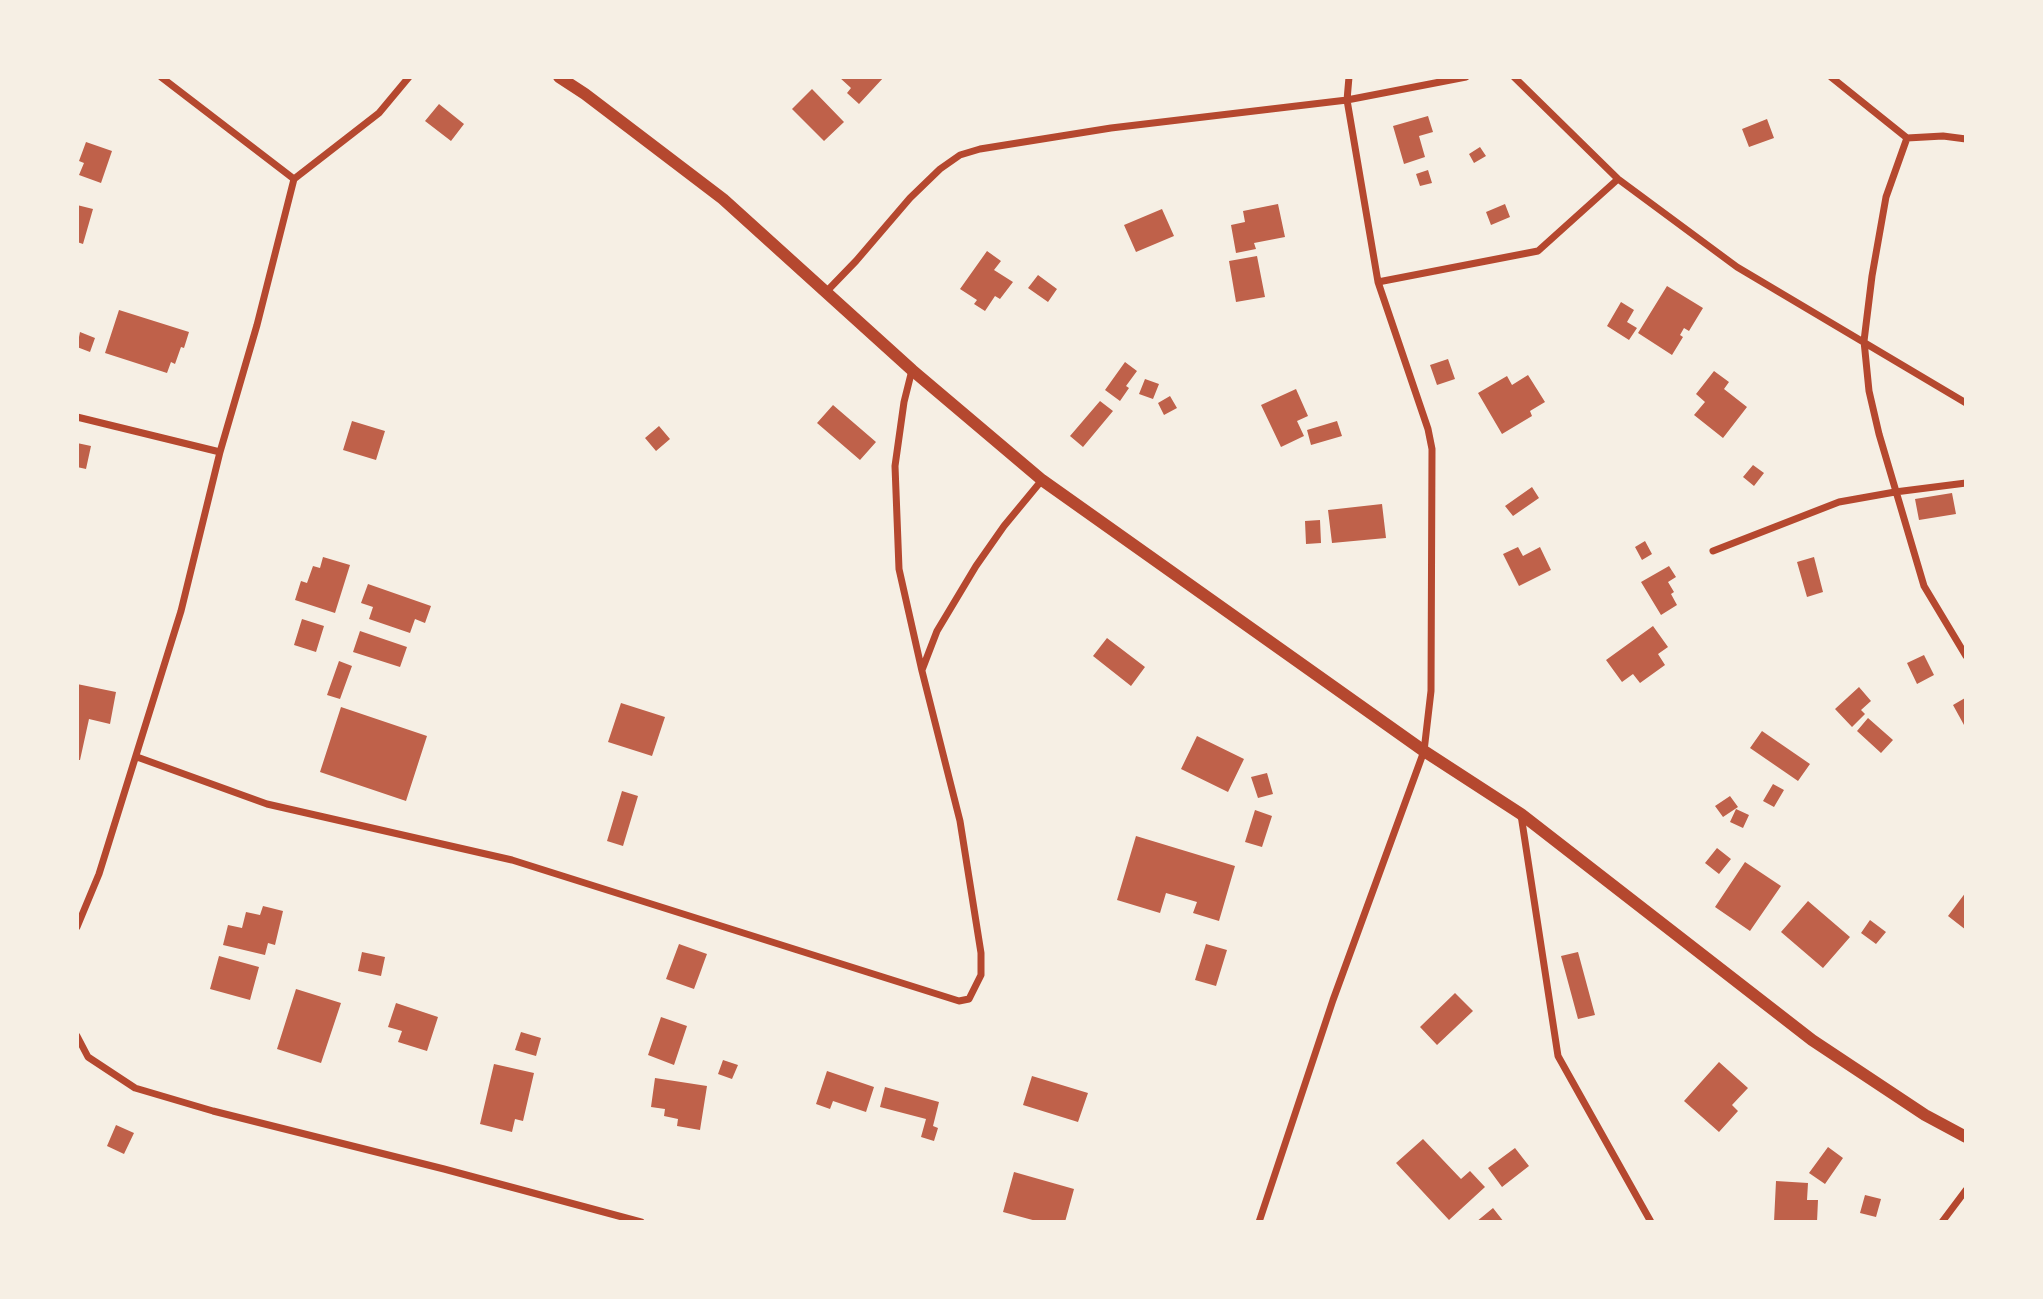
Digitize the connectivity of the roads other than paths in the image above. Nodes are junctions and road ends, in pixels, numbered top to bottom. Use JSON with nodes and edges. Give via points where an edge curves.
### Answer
{"nodes":[{"id":1,"x":161,"y":77,"type":"edge"},
{"id":2,"x":409,"y":77,"type":"edge"},
{"id":3,"x":559,"y":77,"type":"edge"},
{"id":4,"x":1349,"y":77,"type":"edge"},
{"id":5,"x":1466,"y":77,"type":"edge"},
{"id":6,"x":1514,"y":77,"type":"edge"},
{"id":7,"x":1831,"y":77,"type":"edge"},
{"id":8,"x":1347,"y":100,"type":"junction"},
{"id":9,"x":1907,"y":138,"type":"junction"},
{"id":10,"x":1966,"y":139,"type":"edge"},
{"id":11,"x":294,"y":179,"type":"junction"},
{"id":12,"x":1618,"y":179,"type":"junction"},
{"id":13,"x":1378,"y":282,"type":"junction"},
{"id":14,"x":827,"y":291,"type":"junction"},
{"id":15,"x":1864,"y":341,"type":"junction"},
{"id":16,"x":912,"y":370,"type":"junction"},
{"id":17,"x":1966,"y":403,"type":"edge"},
{"id":18,"x":77,"y":417,"type":"edge"},
{"id":19,"x":220,"y":452,"type":"junction"},
{"id":20,"x":1042,"y":480,"type":"junction"},
{"id":21,"x":1966,"y":483,"type":"edge"},
{"id":22,"x":1895,"y":492,"type":"junction"},
{"id":23,"x":1713,"y":551,"type":"dead end"},
{"id":24,"x":1966,"y":656,"type":"edge"},
{"id":25,"x":922,"y":671,"type":"junction"},
{"id":26,"x":1424,"y":751,"type":"junction"},
{"id":27,"x":137,"y":757,"type":"junction"},
{"id":28,"x":1521,"y":814,"type":"junction"},
{"id":29,"x":77,"y":927,"type":"edge"},
{"id":30,"x":77,"y":1036,"type":"edge"},
{"id":31,"x":1966,"y":1137,"type":"edge"},
{"id":32,"x":1966,"y":1190,"type":"edge"},
{"id":33,"x":642,"y":1222,"type":"edge"},
{"id":34,"x":1259,"y":1222,"type":"edge"},
{"id":35,"x":1651,"y":1222,"type":"edge"},
{"id":36,"x":1942,"y":1222,"type":"edge"}],
"edges":[{"from":1,"to":11,"type":"street"},
{"from":2,"to":11,"type":"street","via":[[379,114]]},
{"from":3,"to":14,"type":"street","via":[[723,200]]},
{"from":4,"to":8,"type":"street"},
{"from":5,"to":8,"type":"street"},
{"from":6,"to":12,"type":"street"},
{"from":7,"to":9,"type":"street"},
{"from":8,"to":13,"type":"street"},
{"from":8,"to":14,"type":"street","via":[[1111,128],[960,155],[910,198]]},
{"from":9,"to":10,"type":"street"},
{"from":9,"to":15,"type":"street","via":[[1886,197]]},
{"from":11,"to":19,"type":"street"},
{"from":12,"to":13,"type":"street","via":[[1538,251]]},
{"from":12,"to":15,"type":"street","via":[[1737,267]]},
{"from":13,"to":26,"type":"street","via":[[1432,449],[1431,691]]},
{"from":14,"to":16,"type":"street"},
{"from":15,"to":17,"type":"street"},
{"from":15,"to":22,"type":"street","via":[[1869,391]]},
{"from":16,"to":20,"type":"street"},
{"from":16,"to":25,"type":"street","via":[[895,466],[899,569]]},
{"from":18,"to":19,"type":"street"},
{"from":19,"to":27,"type":"street","via":[[181,611]]},
{"from":20,"to":25,"type":"street","via":[[976,566],[937,631]]},
{"from":20,"to":26,"type":"street"},
{"from":21,"to":22,"type":"street"},
{"from":22,"to":23,"type":"street","via":[[1839,502]]},
{"from":22,"to":24,"type":"street","via":[[1924,586]]},
{"from":25,"to":27,"type":"street","via":[[960,821],[981,953],[976,988],[969,999],[959,1002],[512,860],[267,804]]},
{"from":26,"to":28,"type":"street"},
{"from":26,"to":34,"type":"street","via":[[1333,1000]]},
{"from":27,"to":29,"type":"street"},
{"from":28,"to":31,"type":"street","via":[[1812,1040]]},
{"from":28,"to":35,"type":"street","via":[[1558,1056]]},
{"from":30,"to":33,"type":"street","via":[[88,1057],[135,1088]]},
{"from":32,"to":36,"type":"street"}]}
